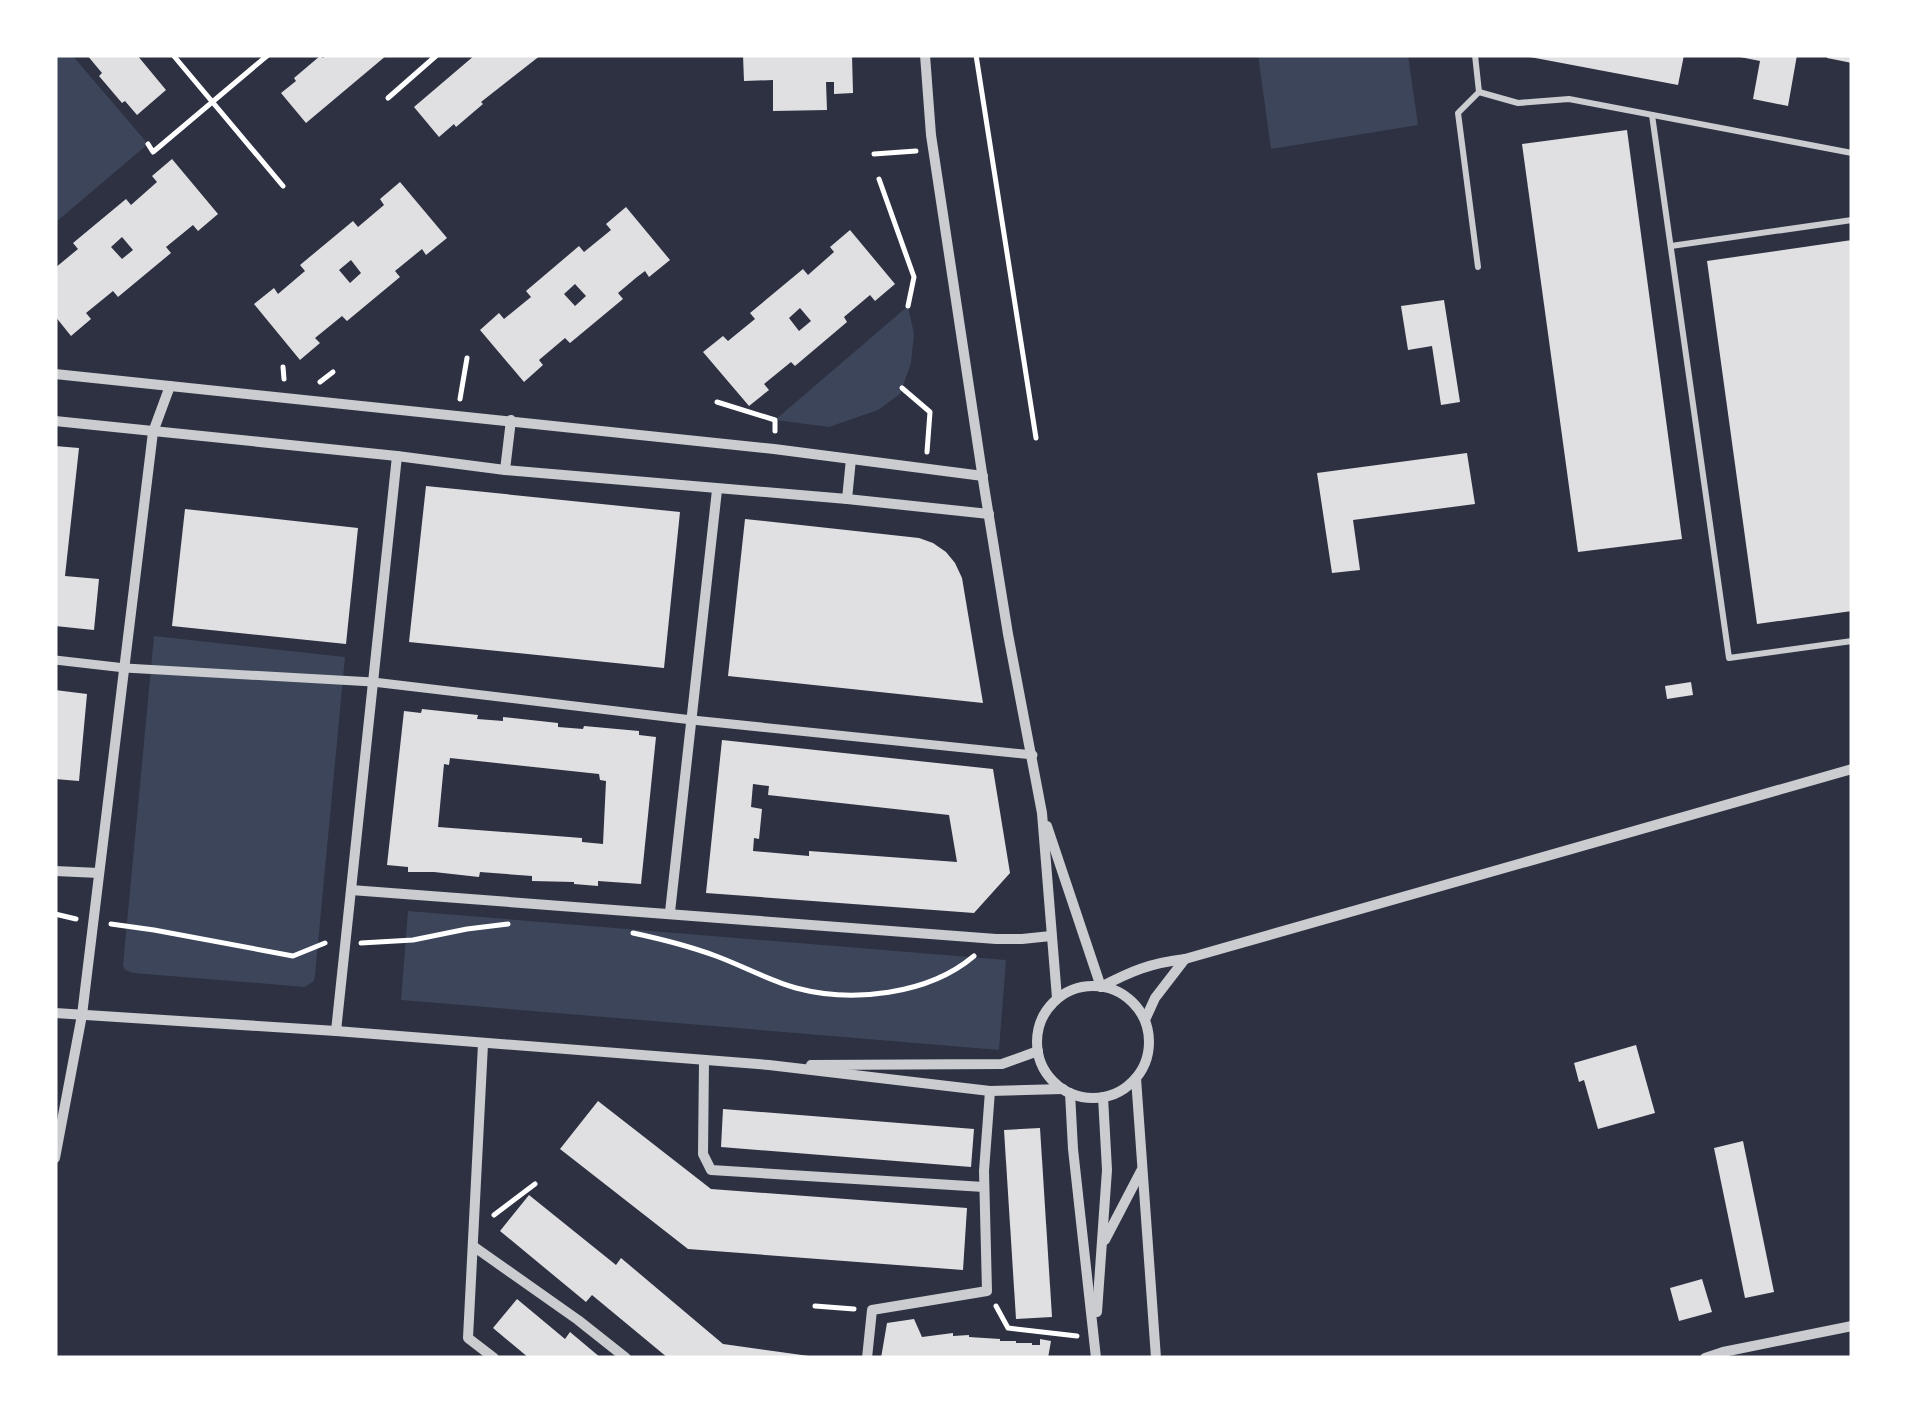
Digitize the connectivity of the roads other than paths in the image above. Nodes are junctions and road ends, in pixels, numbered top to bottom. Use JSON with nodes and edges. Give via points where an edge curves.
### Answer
{"nodes":[{"id":1,"x":925,"y":55,"type":"edge"},
{"id":2,"x":1474,"y":55,"type":"edge"},
{"id":3,"x":1480,"y":92,"type":"junction"},
{"id":4,"x":1652,"y":115,"type":"junction"},
{"id":5,"x":1852,"y":153,"type":"edge"},
{"id":6,"x":1852,"y":220,"type":"edge"},
{"id":7,"x":1671,"y":246,"type":"junction"},
{"id":8,"x":1478,"y":268,"type":"dead end"},
{"id":9,"x":55,"y":374,"type":"edge"},
{"id":10,"x":170,"y":386,"type":"junction"},
{"id":11,"x":511,"y":420,"type":"junction"},
{"id":12,"x":55,"y":421,"type":"edge"},
{"id":13,"x":154,"y":432,"type":"junction"},
{"id":14,"x":397,"y":456,"type":"junction"},
{"id":15,"x":850,"y":459,"type":"junction"},
{"id":16,"x":505,"y":470,"type":"junction"},
{"id":17,"x":983,"y":476,"type":"junction"},
{"id":18,"x":717,"y":490,"type":"junction"},
{"id":19,"x":847,"y":499,"type":"junction"},
{"id":20,"x":989,"y":514,"type":"junction"},
{"id":21,"x":1852,"y":640,"type":"edge"},
{"id":22,"x":55,"y":660,"type":"edge"},
{"id":23,"x":124,"y":668,"type":"junction"},
{"id":24,"x":373,"y":682,"type":"junction"},
{"id":25,"x":692,"y":720,"type":"junction"},
{"id":26,"x":1032,"y":754,"type":"junction"},
{"id":27,"x":1852,"y":769,"type":"edge"},
{"id":28,"x":1042,"y":813,"type":"junction"},
{"id":29,"x":55,"y":871,"type":"edge"},
{"id":30,"x":99,"y":873,"type":"junction"},
{"id":31,"x":351,"y":890,"type":"junction"},
{"id":32,"x":670,"y":912,"type":"junction"},
{"id":33,"x":1050,"y":936,"type":"junction"},
{"id":34,"x":1185,"y":959,"type":"junction"},
{"id":35,"x":1100,"y":986,"type":"junction"},
{"id":36,"x":1057,"y":998,"type":"junction"},
{"id":37,"x":55,"y":1013,"type":"edge"},
{"id":38,"x":82,"y":1014,"type":"junction"},
{"id":39,"x":1145,"y":1020,"type":"junction"},
{"id":40,"x":336,"y":1031,"type":"junction"},
{"id":41,"x":484,"y":1044,"type":"junction"},
{"id":42,"x":1038,"y":1051,"type":"junction"},
{"id":43,"x":704,"y":1061,"type":"junction"},
{"id":44,"x":768,"y":1066,"type":"junction"},
{"id":45,"x":1136,"y":1077,"type":"junction"},
{"id":46,"x":990,"y":1091,"type":"junction"},
{"id":47,"x":1067,"y":1091,"type":"junction"},
{"id":48,"x":1102,"y":1097,"type":"junction"},
{"id":49,"x":55,"y":1158,"type":"edge"},
{"id":50,"x":1142,"y":1169,"type":"junction"},
{"id":51,"x":984,"y":1188,"type":"junction"},
{"id":52,"x":473,"y":1246,"type":"junction"},
{"id":53,"x":1102,"y":1246,"type":"junction"},
{"id":54,"x":1852,"y":1326,"type":"edge"},
{"id":55,"x":1095,"y":1338,"type":"junction"},
{"id":56,"x":1722,"y":1355,"type":"edge"},
{"id":57,"x":494,"y":1358,"type":"edge"},
{"id":58,"x":626,"y":1358,"type":"edge"},
{"id":59,"x":867,"y":1358,"type":"edge"},
{"id":60,"x":1096,"y":1358,"type":"edge"},
{"id":61,"x":1156,"y":1358,"type":"edge"},
{"id":62,"x":1704,"y":1358,"type":"edge"}],
"edges":[{"from":1,"to":17,"type":"street"},
{"from":2,"to":3,"type":"lane"},
{"from":3,"to":4,"type":"lane","via":[[1518,103],[1569,99]]},
{"from":3,"to":8,"type":"lane","via":[[1458,113]]},
{"from":4,"to":5,"type":"lane"},
{"from":4,"to":7,"type":"lane"},
{"from":6,"to":7,"type":"lane"},
{"from":7,"to":21,"type":"lane","via":[[1729,658]]},
{"from":9,"to":10,"type":"street"},
{"from":10,"to":11,"type":"street"},
{"from":10,"to":13,"type":"street"},
{"from":11,"to":15,"type":"street"},
{"from":11,"to":16,"type":"street"},
{"from":12,"to":13,"type":"street"},
{"from":13,"to":14,"type":"street"},
{"from":13,"to":23,"type":"street"},
{"from":14,"to":16,"type":"street"},
{"from":14,"to":24,"type":"street"},
{"from":15,"to":17,"type":"street"},
{"from":15,"to":19,"type":"street"},
{"from":16,"to":18,"type":"street"},
{"from":17,"to":20,"type":"street"},
{"from":18,"to":19,"type":"street"},
{"from":18,"to":25,"type":"street"},
{"from":19,"to":20,"type":"street"},
{"from":20,"to":26,"type":"street"},
{"from":22,"to":23,"type":"street"},
{"from":23,"to":24,"type":"street"},
{"from":23,"to":30,"type":"street"},
{"from":24,"to":25,"type":"street"},
{"from":24,"to":31,"type":"street"},
{"from":25,"to":26,"type":"street"},
{"from":25,"to":32,"type":"street"},
{"from":26,"to":28,"type":"street"},
{"from":27,"to":34,"type":"street"},
{"from":28,"to":33,"type":"street"},
{"from":28,"to":35,"type":"street"},
{"from":29,"to":30,"type":"street"},
{"from":30,"to":38,"type":"street"},
{"from":31,"to":32,"type":"street"},
{"from":31,"to":40,"type":"street"},
{"from":32,"to":33,"type":"street","via":[[996,939]]},
{"from":33,"to":36,"type":"street"},
{"from":34,"to":35,"type":"street","via":[[1136,968]]},
{"from":34,"to":39,"type":"street"},
{"from":35,"to":36,"type":"street","via":[[1074,988]]},
{"from":35,"to":39,"type":"street","via":[[1124,994]]},
{"from":36,"to":42,"type":"street","via":[[1040,1023]]},
{"from":37,"to":38,"type":"street"},
{"from":38,"to":40,"type":"street"},
{"from":38,"to":49,"type":"street"},
{"from":39,"to":45,"type":"street","via":[[1148,1054]]},
{"from":40,"to":41,"type":"street"},
{"from":41,"to":43,"type":"street"},
{"from":41,"to":52,"type":"street"},
{"from":42,"to":44,"type":"street","via":[[1002,1064]]},
{"from":42,"to":47,"type":"street","via":[[1045,1071]]},
{"from":43,"to":44,"type":"street"},
{"from":43,"to":51,"type":"street","via":[[704,1154],[711,1170]]},
{"from":44,"to":46,"type":"street"},
{"from":45,"to":48,"type":"street"},
{"from":45,"to":50,"type":"street"},
{"from":46,"to":47,"type":"street"},
{"from":46,"to":51,"type":"street"},
{"from":47,"to":48,"type":"street"},
{"from":47,"to":55,"type":"street"},
{"from":48,"to":53,"type":"street"},
{"from":50,"to":53,"type":"street"},
{"from":50,"to":61,"type":"street"},
{"from":51,"to":59,"type":"street","via":[[987,1291],[872,1310]]},
{"from":52,"to":57,"type":"street","via":[[468,1338]]},
{"from":52,"to":58,"type":"street"},
{"from":53,"to":55,"type":"street"},
{"from":54,"to":56,"type":"street"},
{"from":55,"to":60,"type":"street"},
{"from":56,"to":62,"type":"street"}]}
